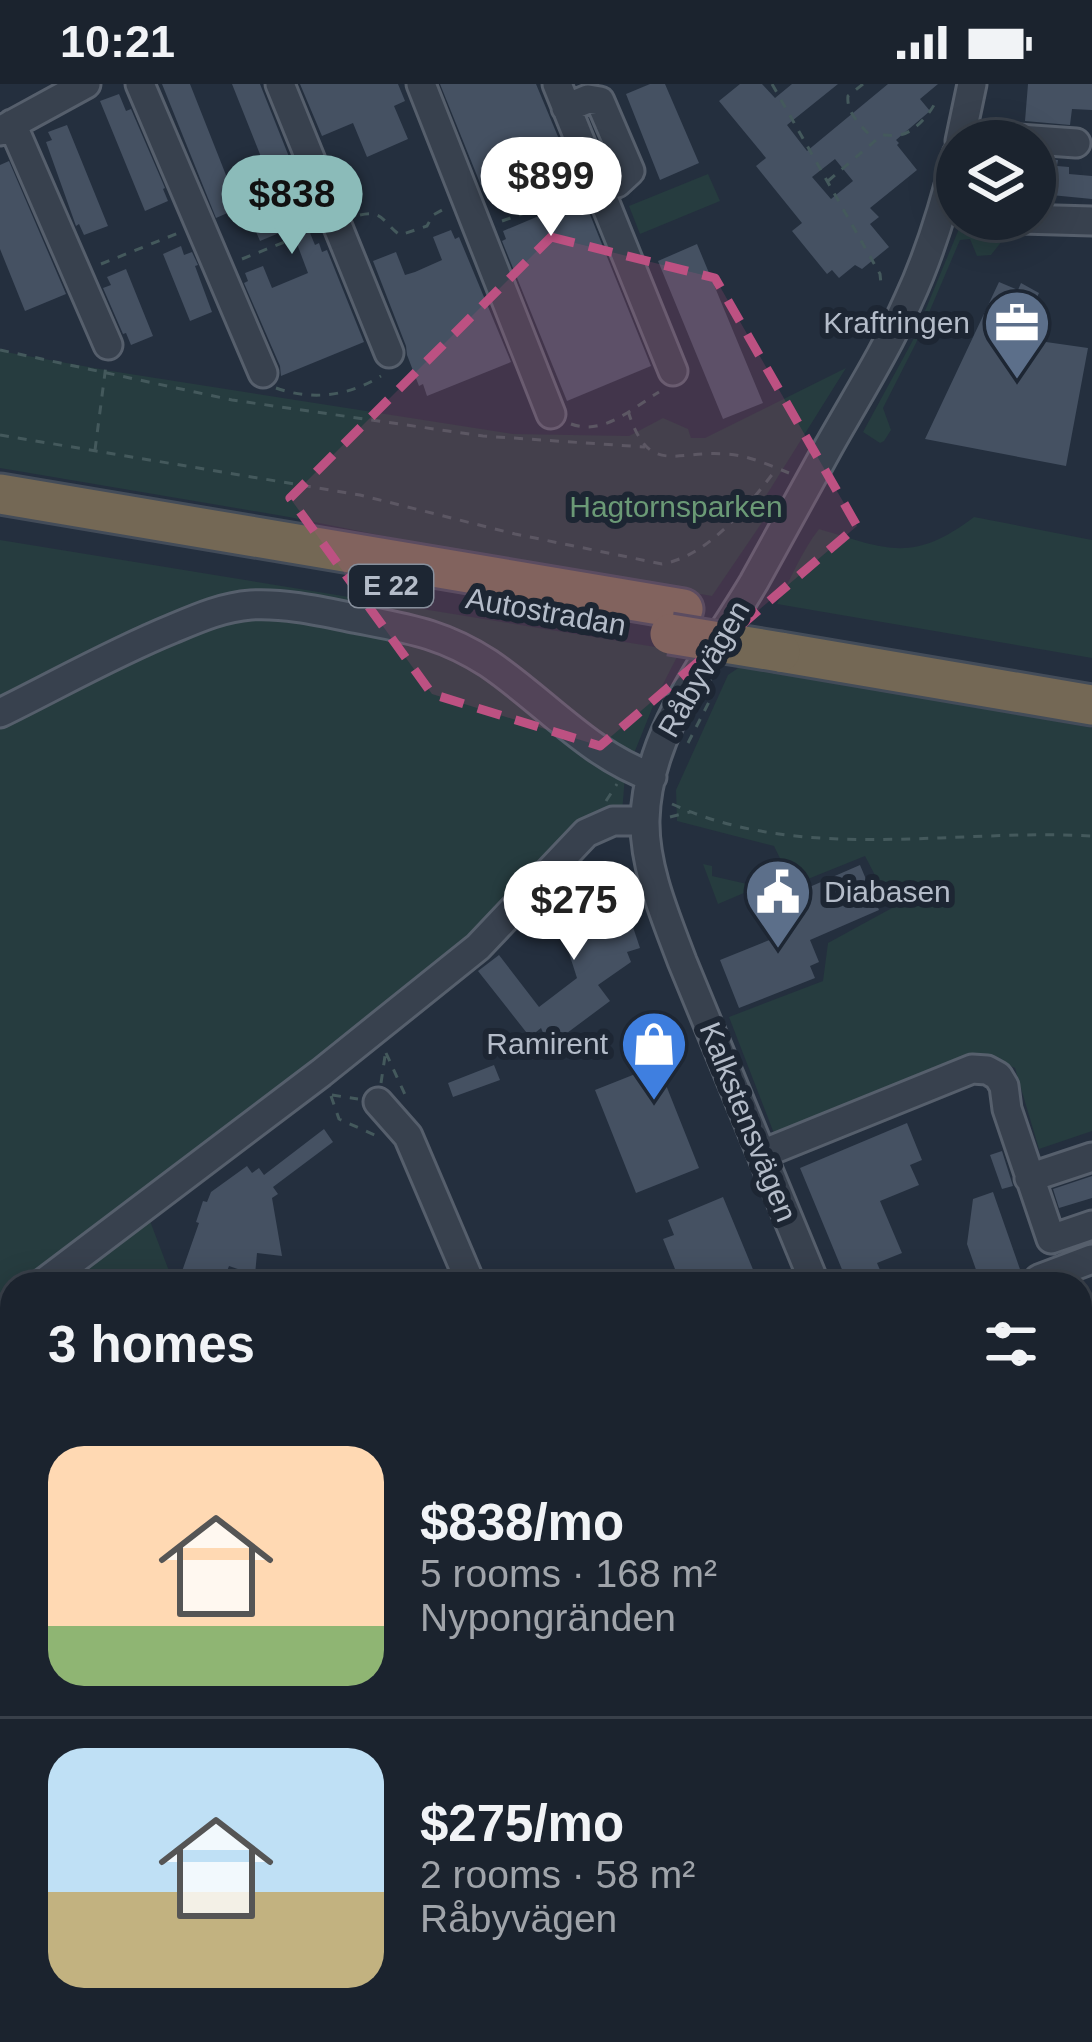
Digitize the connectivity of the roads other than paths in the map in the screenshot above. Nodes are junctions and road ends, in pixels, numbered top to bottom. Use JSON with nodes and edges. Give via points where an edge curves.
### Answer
{"nodes":[{"id":1,"x":86,"y":84,"type":"edge"},
{"id":2,"x":140,"y":84,"type":"edge"},
{"id":3,"x":280,"y":84,"type":"edge"},
{"id":4,"x":421,"y":84,"type":"edge"},
{"id":5,"x":972,"y":84,"type":"edge"},
{"id":6,"x":561,"y":96,"type":"edge"},
{"id":7,"x":964,"y":120,"type":"edge"},
{"id":8,"x":6,"y":128,"type":"edge"},
{"id":9,"x":1056,"y":142,"type":"edge"},
{"id":10,"x":1076,"y":143,"type":"dead end"},
{"id":11,"x":1056,"y":220,"type":"edge"},
{"id":12,"x":1092,"y":221,"type":"edge"},
{"id":13,"x":936,"y":240,"type":"edge"},
{"id":14,"x":388,"y":353,"type":"road end"},
{"id":15,"x":107,"y":359,"type":"road end"},
{"id":16,"x":673,"y":371,"type":"road end"},
{"id":17,"x":263,"y":373,"type":"road end"},
{"id":18,"x":551,"y":414,"type":"road end"},
{"id":19,"x":0,"y":494,"type":"edge"},
{"id":20,"x":0,"y":519,"type":"edge"},
{"id":21,"x":677,"y":621,"type":"junction"},
{"id":22,"x":786,"y":640,"type":"junction"},
{"id":23,"x":1092,"y":678,"type":"edge"},
{"id":24,"x":1092,"y":705,"type":"edge"},
{"id":25,"x":0,"y":713,"type":"edge"},
{"id":26,"x":651,"y":784,"type":"junction"},
{"id":27,"x":645,"y":821,"type":"junction"},
{"id":28,"x":378,"y":1102,"type":"road end"},
{"id":29,"x":762,"y":1154,"type":"junction"},
{"id":30,"x":1092,"y":1157,"type":"edge"},
{"id":31,"x":1030,"y":1178,"type":"junction"},
{"id":32,"x":1092,"y":1225,"type":"edge"},
{"id":33,"x":1092,"y":1259,"type":"edge"},
{"id":34,"x":58,"y":1272,"type":"edge"},
{"id":35,"x":466,"y":1272,"type":"edge"},
{"id":36,"x":810,"y":1272,"type":"edge"},
{"id":37,"x":1058,"y":1272,"type":"edge"}],
"edges":[{"from":1,"to":8,"type":"street"},
{"from":2,"to":17,"type":"street"},
{"from":3,"to":14,"type":"street"},
{"from":4,"to":18,"type":"street"},
{"from":5,"to":7,"type":"street"},
{"from":6,"to":16,"type":"street"},
{"from":8,"to":15,"type":"street","via":[[77,275]]},
{"from":9,"to":10,"type":"street"},
{"from":11,"to":12,"type":"street"},
{"from":13,"to":26,"type":"street","name":"Råbyvägen","via":[[900,319],[674,716]]},
{"from":19,"to":21,"type":"highway","name":"Autostradan","number":"E 22"},
{"from":20,"to":21,"type":"highway","name":"Autostradan","number":"E 22"},
{"from":21,"to":22,"type":"highway","name":"Autostradan","number":"E 22"},
{"from":22,"to":23,"type":"highway","name":"Autostradan","number":"E 22"},
{"from":22,"to":24,"type":"highway","name":"Autostradan","number":"E 22"},
{"from":25,"to":26,"type":"street","via":[[215,611],[291,607],[450,640]]},
{"from":26,"to":27,"type":"street","name":"Råbyvägen"},
{"from":27,"to":29,"type":"street","name":"Kalkstensvägen","via":[[662,907]]},
{"from":27,"to":34,"type":"street","via":[[613,821],[586,833],[478,947]]},
{"from":28,"to":35,"type":"street","via":[[408,1136]]},
{"from":29,"to":31,"type":"street","via":[[972,1069],[987,1070],[1004,1086]]},
{"from":29,"to":36,"type":"street","name":"Kalkstensvägen"},
{"from":30,"to":31,"type":"street"},
{"from":31,"to":32,"type":"street","via":[[1051,1239]]},
{"from":33,"to":37,"type":"street"}]}
